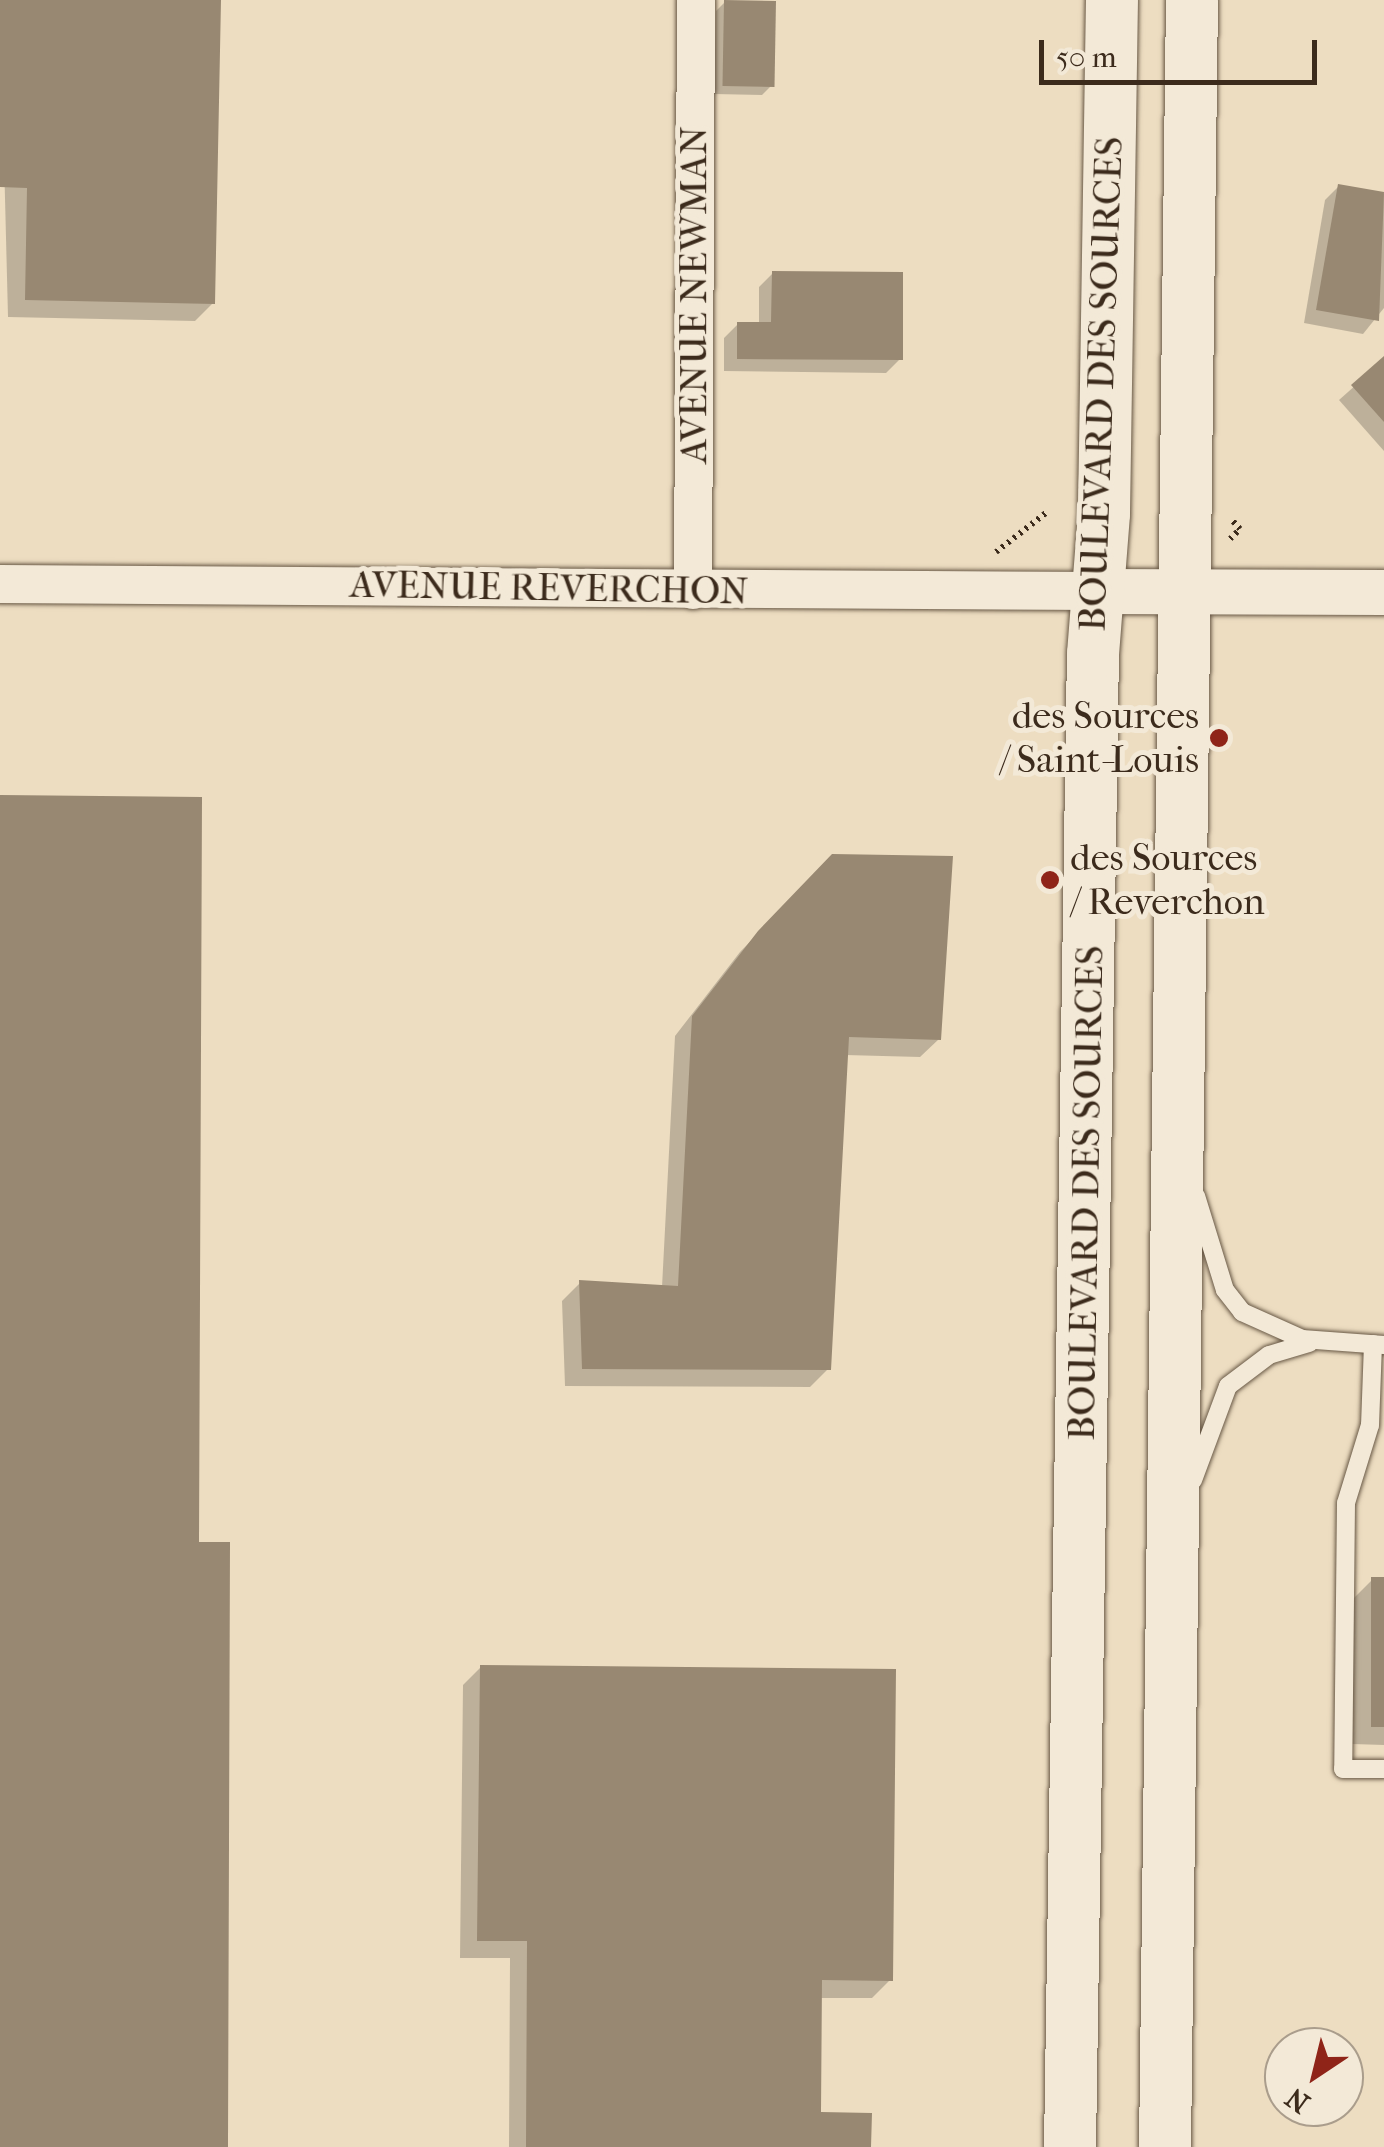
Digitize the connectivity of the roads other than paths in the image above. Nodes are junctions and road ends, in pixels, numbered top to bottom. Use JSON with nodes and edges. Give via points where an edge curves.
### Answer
{"nodes":[{"id":1,"x":696,"y":0,"type":"edge"},
{"id":2,"x":1112,"y":0,"type":"edge"},
{"id":3,"x":1192,"y":0,"type":"edge"},
{"id":4,"x":0,"y":584,"type":"edge"},
{"id":5,"x":1184,"y":589,"type":"junction"},
{"id":6,"x":693,"y":590,"type":"junction"},
{"id":7,"x":1097,"y":590,"type":"junction"},
{"id":8,"x":1384,"y":592,"type":"edge"},
{"id":9,"x":1179,"y":1140,"type":"junction"},
{"id":10,"x":1320,"y":1341,"type":"junction"},
{"id":11,"x":1378,"y":1344,"type":"edge"},
{"id":12,"x":1172,"y":1537,"type":"junction"},
{"id":13,"x":1384,"y":1769,"type":"edge"},
{"id":14,"x":1070,"y":2147,"type":"edge"},
{"id":15,"x":1166,"y":2147,"type":"edge"}],
"edges":[{"from":1,"to":6,"type":"street","name":"AVENUE NEWMAN"},
{"from":2,"to":7,"type":"main road","name":"BOULEVARD DES SOURCES"},
{"from":3,"to":5,"type":"main road"},
{"from":4,"to":6,"type":"street","name":"AVENUE REVERCHON"},
{"from":5,"to":7,"type":"street"},
{"from":5,"to":8,"type":"street"},
{"from":5,"to":9,"type":"main road"},
{"from":6,"to":7,"type":"street","name":"AVENUE REVERCHON"},
{"from":7,"to":14,"type":"main road","name":"BOULEVARD DES SOURCES"},
{"from":9,"to":10,"type":"lane","via":[[1231,1301],[1258,1323]]},
{"from":9,"to":12,"type":"main road"},
{"from":10,"to":11,"type":"lane"},
{"from":10,"to":12,"type":"lane","via":[[1269,1355],[1228,1386]]},
{"from":11,"to":13,"type":"lane","via":[[1370,1426],[1346,1503],[1343,1769]]},
{"from":12,"to":15,"type":"main road"}]}
